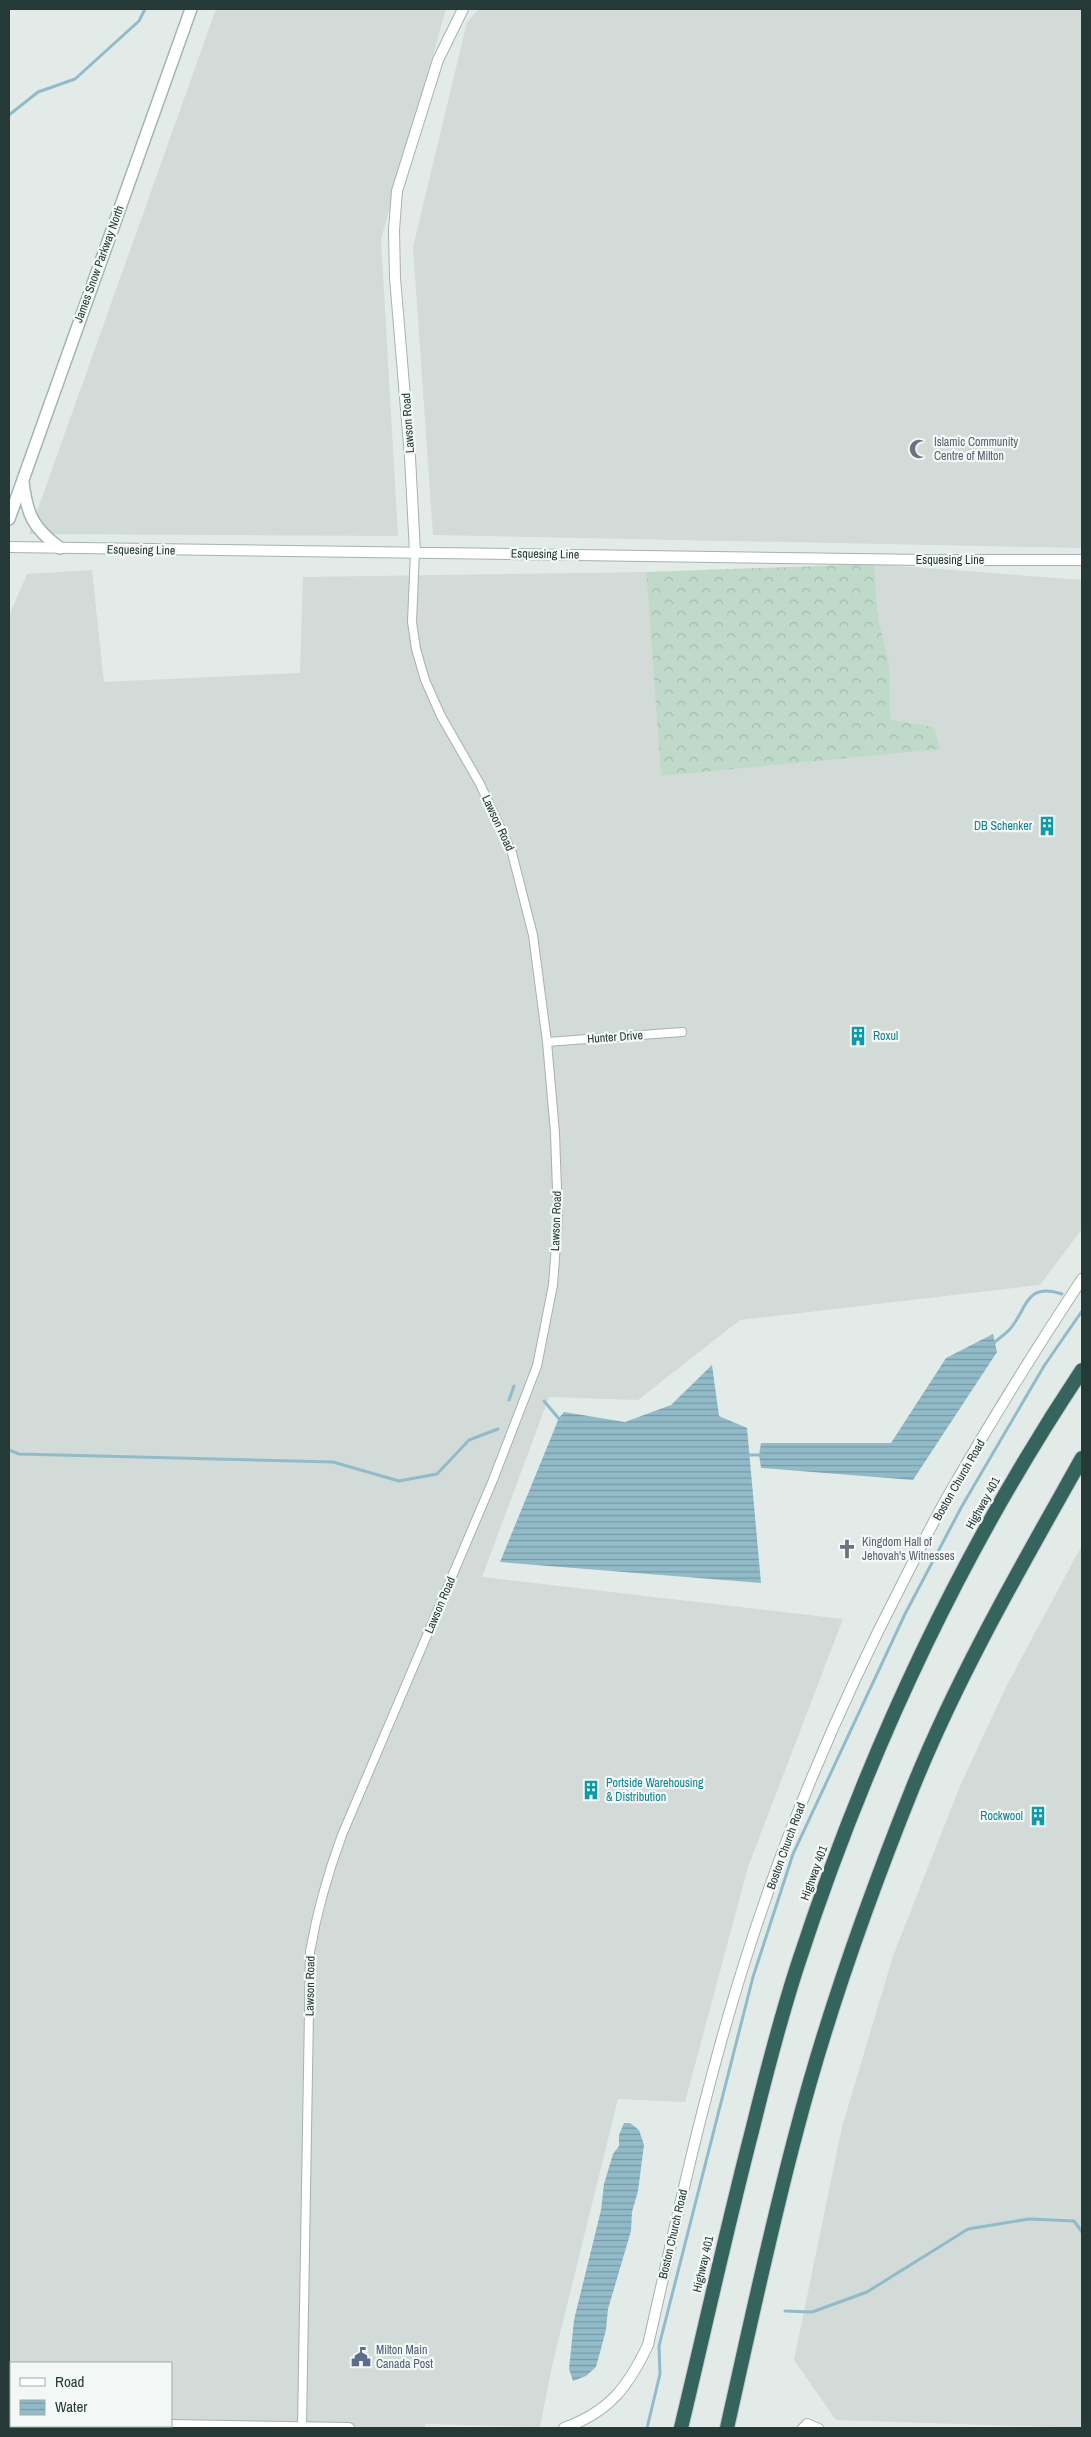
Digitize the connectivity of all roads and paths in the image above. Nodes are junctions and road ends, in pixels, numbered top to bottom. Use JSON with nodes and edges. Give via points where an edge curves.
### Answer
{"nodes":[{"id":1,"x":191,"y":9,"type":"edge"},
{"id":2,"x":463,"y":9,"type":"edge"},
{"id":3,"x":23,"y":478,"type":"junction"},
{"id":4,"x":9,"y":519,"type":"edge"},
{"id":5,"x":9,"y":547,"type":"edge"},
{"id":6,"x":60,"y":548,"type":"junction"},
{"id":7,"x":415,"y":552,"type":"junction"},
{"id":8,"x":1082,"y":560,"type":"edge"},
{"id":9,"x":682,"y":1032,"type":"dead end"},
{"id":10,"x":547,"y":1042,"type":"junction"},
{"id":11,"x":1082,"y":1279,"type":"edge"},
{"id":12,"x":1082,"y":1370,"type":"edge"},
{"id":13,"x":1082,"y":1458,"type":"edge"},
{"id":14,"x":172,"y":2425,"type":"edge"},
{"id":15,"x":302,"y":2428,"type":"edge"},
{"id":16,"x":349,"y":2428,"type":"edge"},
{"id":17,"x":564,"y":2428,"type":"edge"},
{"id":18,"x":681,"y":2428,"type":"edge"},
{"id":19,"x":727,"y":2428,"type":"edge"},
{"id":20,"x":802,"y":2428,"type":"edge"},
{"id":21,"x":819,"y":2428,"type":"edge"}],
"edges":[{"from":1,"to":3,"type":"main road","name":"James Snow Parkway North"},
{"from":2,"to":7,"type":"street","name":"Lawson Road","via":[[438,60],[397,191],[395,278]]},
{"from":3,"to":4,"type":"main road","name":"James Snow Parkway North"},
{"from":3,"to":6,"type":"main road","via":[[30,516],[36,528]]},
{"from":5,"to":6,"type":"street","name":"Esquesing Line"},
{"from":6,"to":7,"type":"street","name":"Esquesing Line"},
{"from":7,"to":8,"type":"street","name":"Esquesing Line"},
{"from":7,"to":10,"type":"street","name":"Lawson Road","via":[[411,602],[416,649],[441,716],[480,784],[512,853],[533,935]]},
{"from":9,"to":10,"type":"street","name":"Hunter Drive"},
{"from":10,"to":15,"type":"street","name":"Lawson Road","via":[[558,1218],[553,1285],[537,1366],[493,1480],[342,1835],[315,1923],[310,1968]]},
{"from":11,"to":17,"type":"street","name":"Boston Church Road","via":[[952,1489],[880,1626],[830,1734],[789,1833],[744,1962],[697,2131],[648,2345],[636,2370],[609,2404],[594,2415]]},
{"from":12,"to":18,"type":"highway","name":"Highway 401","via":[[1040,1433],[957,1580],[869,1771],[834,1859],[796,1970],[767,2072],[716,2272]]},
{"from":13,"to":19,"type":"highway","via":[[962,1680],[914,1785],[880,1873],[837,1997],[796,2133]]},
{"from":14,"to":15,"type":"street"},
{"from":15,"to":16,"type":"street"},
{"from":20,"to":21,"type":"street","via":[[807,2422]]}]}
